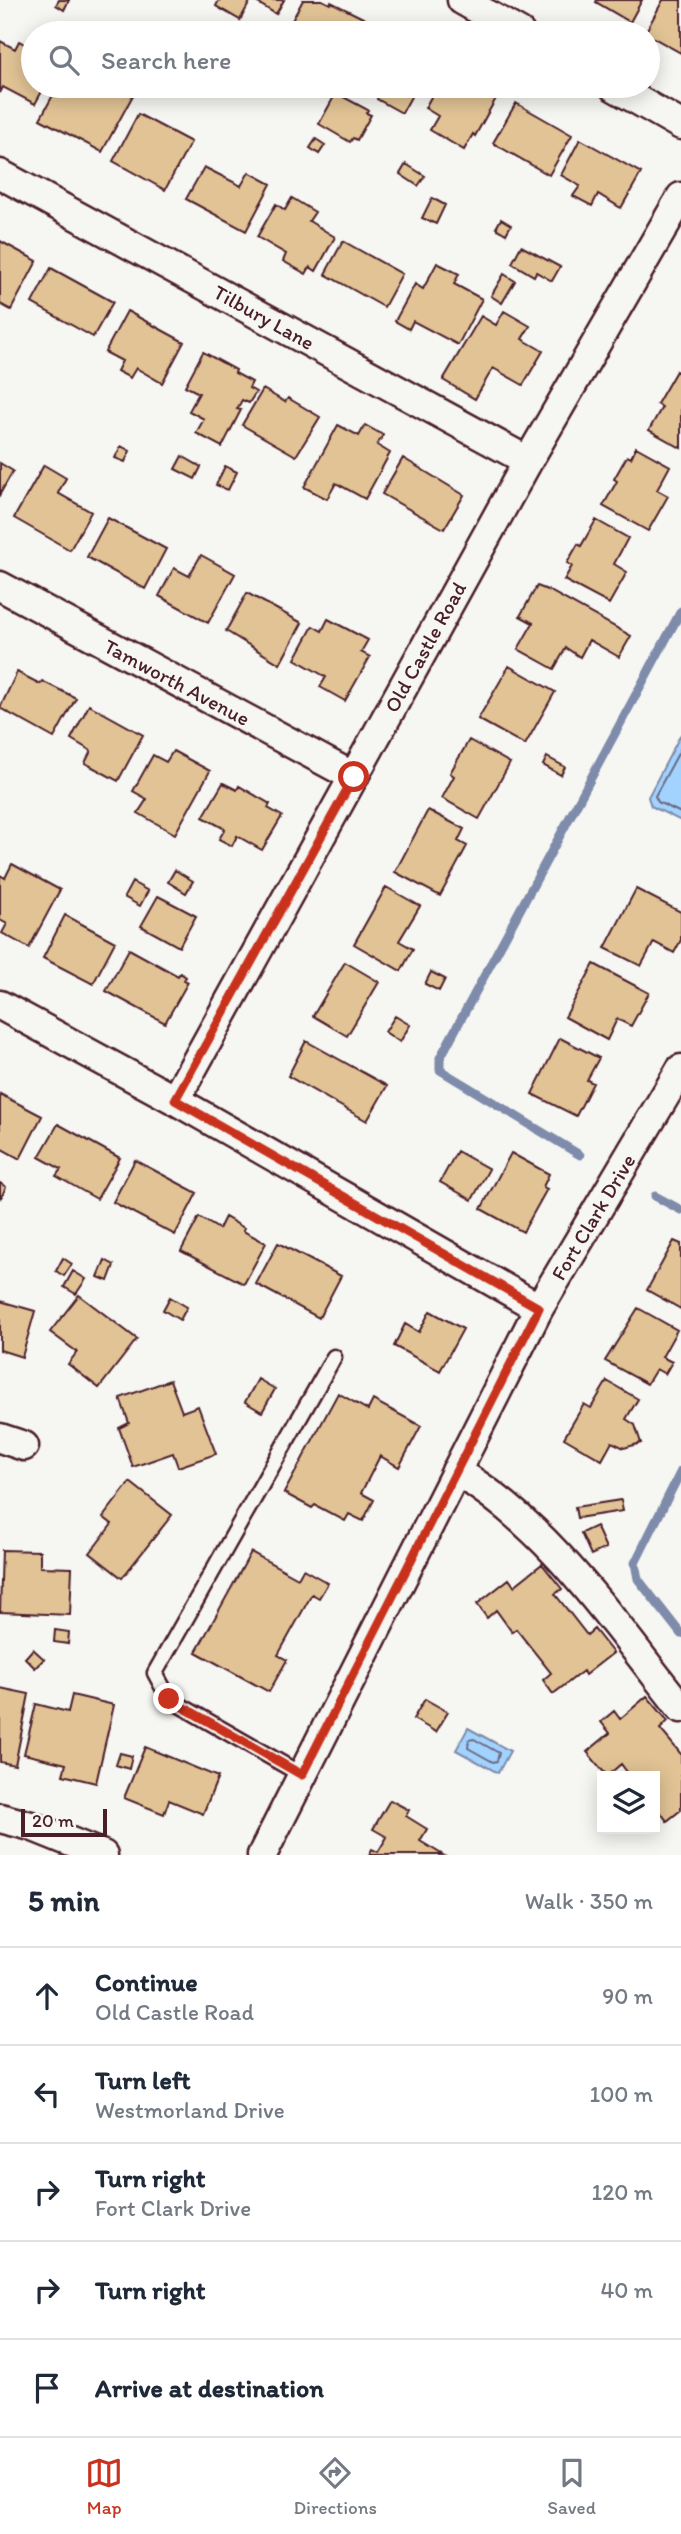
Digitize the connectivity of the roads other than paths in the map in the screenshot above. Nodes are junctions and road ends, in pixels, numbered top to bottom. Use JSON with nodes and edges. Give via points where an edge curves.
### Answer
{"nodes":[{"id":1,"x":462,"y":0,"type":"edge"},
{"id":2,"x":499,"y":21,"type":"edge"},
{"id":3,"x":634,"y":98,"type":"edge"},
{"id":4,"x":681,"y":125,"type":"edge"},
{"id":5,"x":0,"y":174,"type":"edge"},
{"id":6,"x":681,"y":197,"type":"edge"},
{"id":7,"x":527,"y":461,"type":"junction"},
{"id":8,"x":0,"y":586,"type":"edge"},
{"id":9,"x":354,"y":777,"type":"junction"},
{"id":10,"x":0,"y":1005,"type":"edge"},
{"id":11,"x":681,"y":1069,"type":"edge"},
{"id":12,"x":175,"y":1100,"type":"junction"},
{"id":13,"x":539,"y":1308,"type":"junction"},
{"id":14,"x":334,"y":1357,"type":"dead end"},
{"id":15,"x":456,"y":1471,"type":"junction"},
{"id":16,"x":681,"y":1708,"type":"edge"},
{"id":17,"x":302,"y":1775,"type":"junction"},
{"id":18,"x":0,"y":1818,"type":"edge"},
{"id":19,"x":268,"y":1853,"type":"edge"},
{"id":20,"x":103,"y":1855,"type":"edge"}],
"edges":[{"from":1,"to":2,"type":"street"},
{"from":3,"to":4,"type":"street"},
{"from":5,"to":7,"type":"street","name":"Tilbury Lane"},
{"from":6,"to":7,"type":"street","name":"Old Castle Road"},
{"from":7,"to":9,"type":"street","name":"Old Castle Road"},
{"from":8,"to":9,"type":"street","name":"Tamworth Avenue"},
{"from":9,"to":12,"type":"street","name":"Old Castle Road"},
{"from":10,"to":12,"type":"street"},
{"from":11,"to":13,"type":"street","name":"Fort Clark Drive"},
{"from":12,"to":13,"type":"street"},
{"from":13,"to":15,"type":"street","name":"Fort Clark Drive"},
{"from":14,"to":17,"type":"lane","via":[[155,1673],[169,1699]]},
{"from":15,"to":16,"type":"street","via":[[523,1520],[570,1569]]},
{"from":15,"to":17,"type":"street","name":"Fort Clark Drive"},
{"from":17,"to":19,"type":"street","name":"Fort Clark Drive"},
{"from":18,"to":20,"type":"street"}]}
